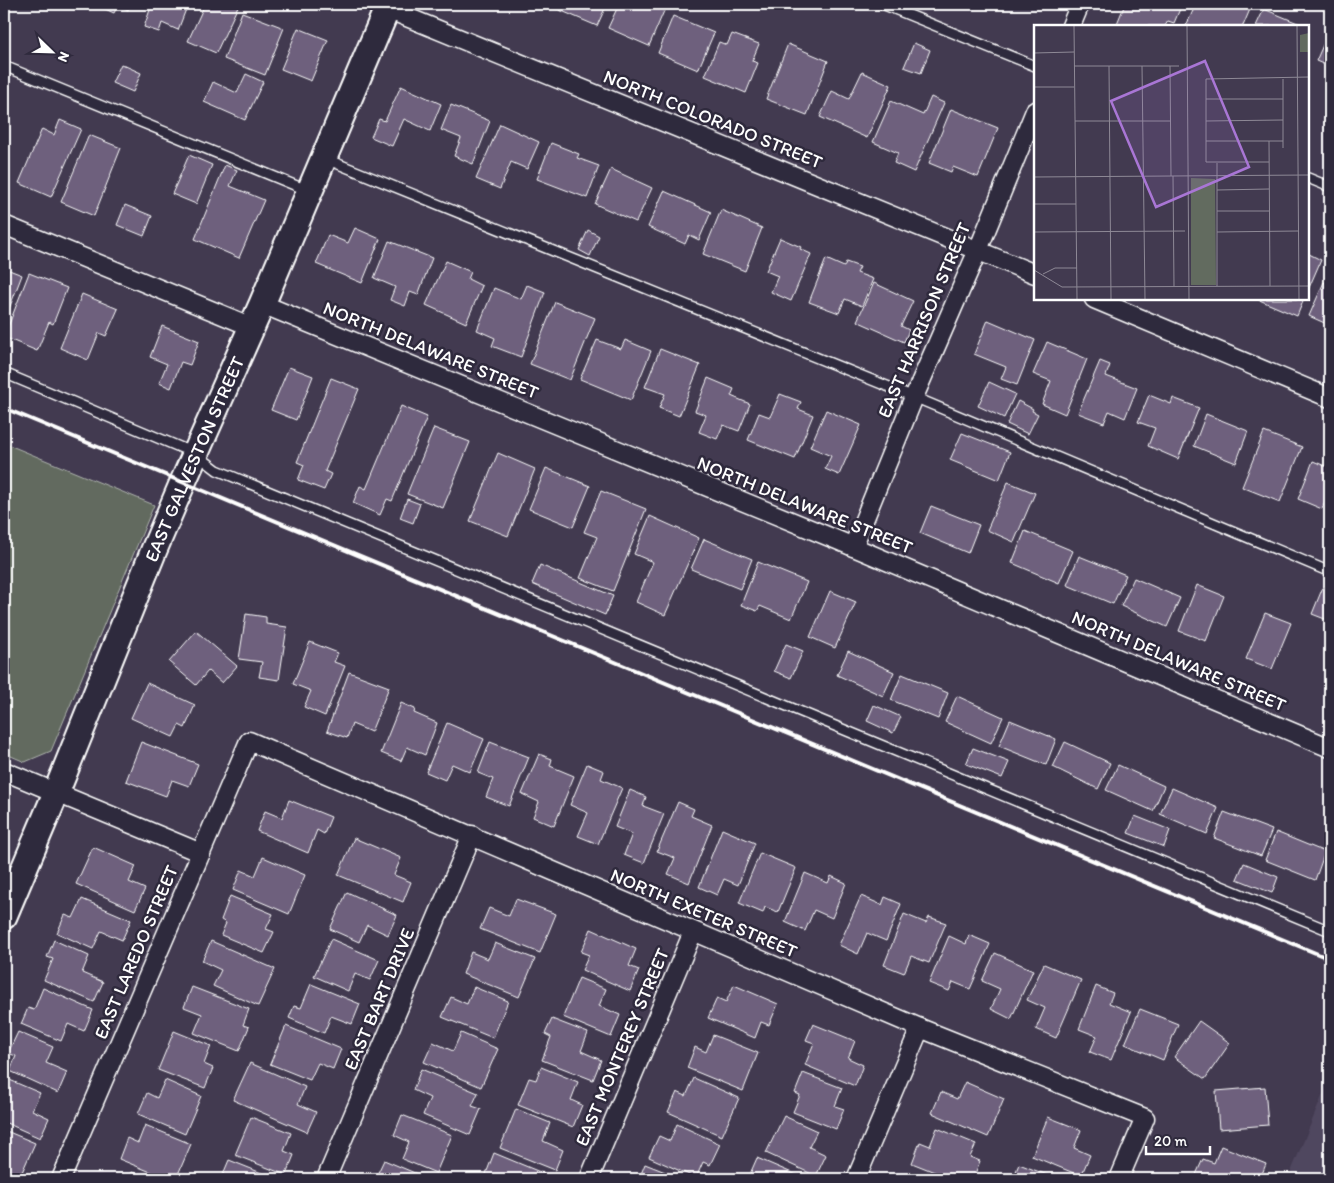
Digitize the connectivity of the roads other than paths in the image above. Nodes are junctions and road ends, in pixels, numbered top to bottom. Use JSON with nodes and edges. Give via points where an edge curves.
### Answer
{"nodes":[{"id":1,"x":882,"y":4,"type":"edge"},
{"id":2,"x":1080,"y":4,"type":"edge"},
{"id":3,"x":383,"y":5,"type":"edge"},
{"id":4,"x":1070,"y":25,"type":"edge"},
{"id":5,"x":4,"y":66,"type":"edge"},
{"id":6,"x":1034,"y":66,"type":"edge"},
{"id":7,"x":1034,"y":113,"type":"edge"},
{"id":8,"x":323,"y":158,"type":"junction"},
{"id":9,"x":1309,"y":178,"type":"edge"},
{"id":10,"x":1330,"y":187,"type":"edge"},
{"id":11,"x":309,"y":192,"type":"junction"},
{"id":12,"x":4,"y":225,"type":"edge"},
{"id":13,"x":978,"y":250,"type":"junction"},
{"id":14,"x":1034,"y":274,"type":"edge"},
{"id":15,"x":1096,"y":300,"type":"edge"},
{"id":16,"x":262,"y":304,"type":"junction"},
{"id":17,"x":252,"y":327,"type":"junction"},
{"id":18,"x":4,"y":374,"type":"edge"},
{"id":19,"x":914,"y":397,"type":"junction"},
{"id":20,"x":1330,"y":398,"type":"edge"},
{"id":21,"x":196,"y":454,"type":"junction"},
{"id":22,"x":853,"y":547,"type":"junction"},
{"id":23,"x":1330,"y":572,"type":"edge"},
{"id":24,"x":249,"y":741,"type":"joint"},
{"id":25,"x":1330,"y":748,"type":"edge"},
{"id":26,"x":4,"y":771,"type":"edge"},
{"id":27,"x":56,"y":793,"type":"junction"},
{"id":28,"x":472,"y":835,"type":"junction"},
{"id":29,"x":201,"y":854,"type":"junction"},
{"id":30,"x":4,"y":916,"type":"edge"},
{"id":31,"x":1330,"y":931,"type":"edge"},
{"id":32,"x":693,"y":932,"type":"junction"},
{"id":33,"x":920,"y":1028,"type":"junction"},
{"id":34,"x":62,"y":1179,"type":"edge"},
{"id":35,"x":326,"y":1179,"type":"edge"},
{"id":36,"x":589,"y":1179,"type":"edge"},
{"id":37,"x":856,"y":1179,"type":"edge"},
{"id":38,"x":1119,"y":1179,"type":"edge"}],
"edges":[{"from":1,"to":6,"type":"lane"},
{"from":2,"to":4,"type":"street"},
{"from":3,"to":8,"type":"street","name":"EAST GALVESTON STREET"},
{"from":3,"to":13,"type":"street","name":"NORTH COLORADO STREET"},
{"from":5,"to":11,"type":"lane"},
{"from":7,"to":13,"type":"street","name":"EAST HARRISON STREET"},
{"from":8,"to":11,"type":"street","name":"EAST GALVESTON STREET"},
{"from":8,"to":19,"type":"lane"},
{"from":9,"to":10,"type":"lane"},
{"from":11,"to":16,"type":"street","name":"EAST GALVESTON STREET"},
{"from":12,"to":17,"type":"street"},
{"from":13,"to":14,"type":"street","name":"NORTH COLORADO STREET"},
{"from":13,"to":19,"type":"street","name":"EAST HARRISON STREET"},
{"from":15,"to":20,"type":"street"},
{"from":16,"to":17,"type":"street","name":"EAST GALVESTON STREET"},
{"from":16,"to":22,"type":"street","name":"NORTH DELAWARE STREET"},
{"from":17,"to":21,"type":"street","name":"EAST GALVESTON STREET"},
{"from":18,"to":21,"type":"lane"},
{"from":19,"to":22,"type":"street","name":"EAST HARRISON STREET"},
{"from":19,"to":23,"type":"lane"},
{"from":21,"to":27,"type":"street","name":"EAST GALVESTON STREET"},
{"from":21,"to":31,"type":"lane","via":[[217,470]]},
{"from":22,"to":25,"type":"street","name":"NORTH DELAWARE STREET"},
{"from":24,"to":28,"type":"street","name":"NORTH EXETER STREET"},
{"from":24,"to":29,"type":"street","name":"EAST LAREDO STREET"},
{"from":26,"to":27,"type":"street"},
{"from":27,"to":29,"type":"street"},
{"from":27,"to":30,"type":"street","name":"EAST GALVESTON STREET"},
{"from":28,"to":32,"type":"street","name":"NORTH EXETER STREET"},
{"from":28,"to":35,"type":"street","name":"EAST BART DRIVE"},
{"from":29,"to":34,"type":"street","name":"EAST LAREDO STREET"},
{"from":32,"to":33,"type":"street","name":"NORTH EXETER STREET"},
{"from":32,"to":36,"type":"street","name":"EAST MONTEREY STREET"},
{"from":33,"to":37,"type":"street"},
{"from":33,"to":38,"type":"street","name":"NORTH EXETER STREET","via":[[1145,1118]]}]}
